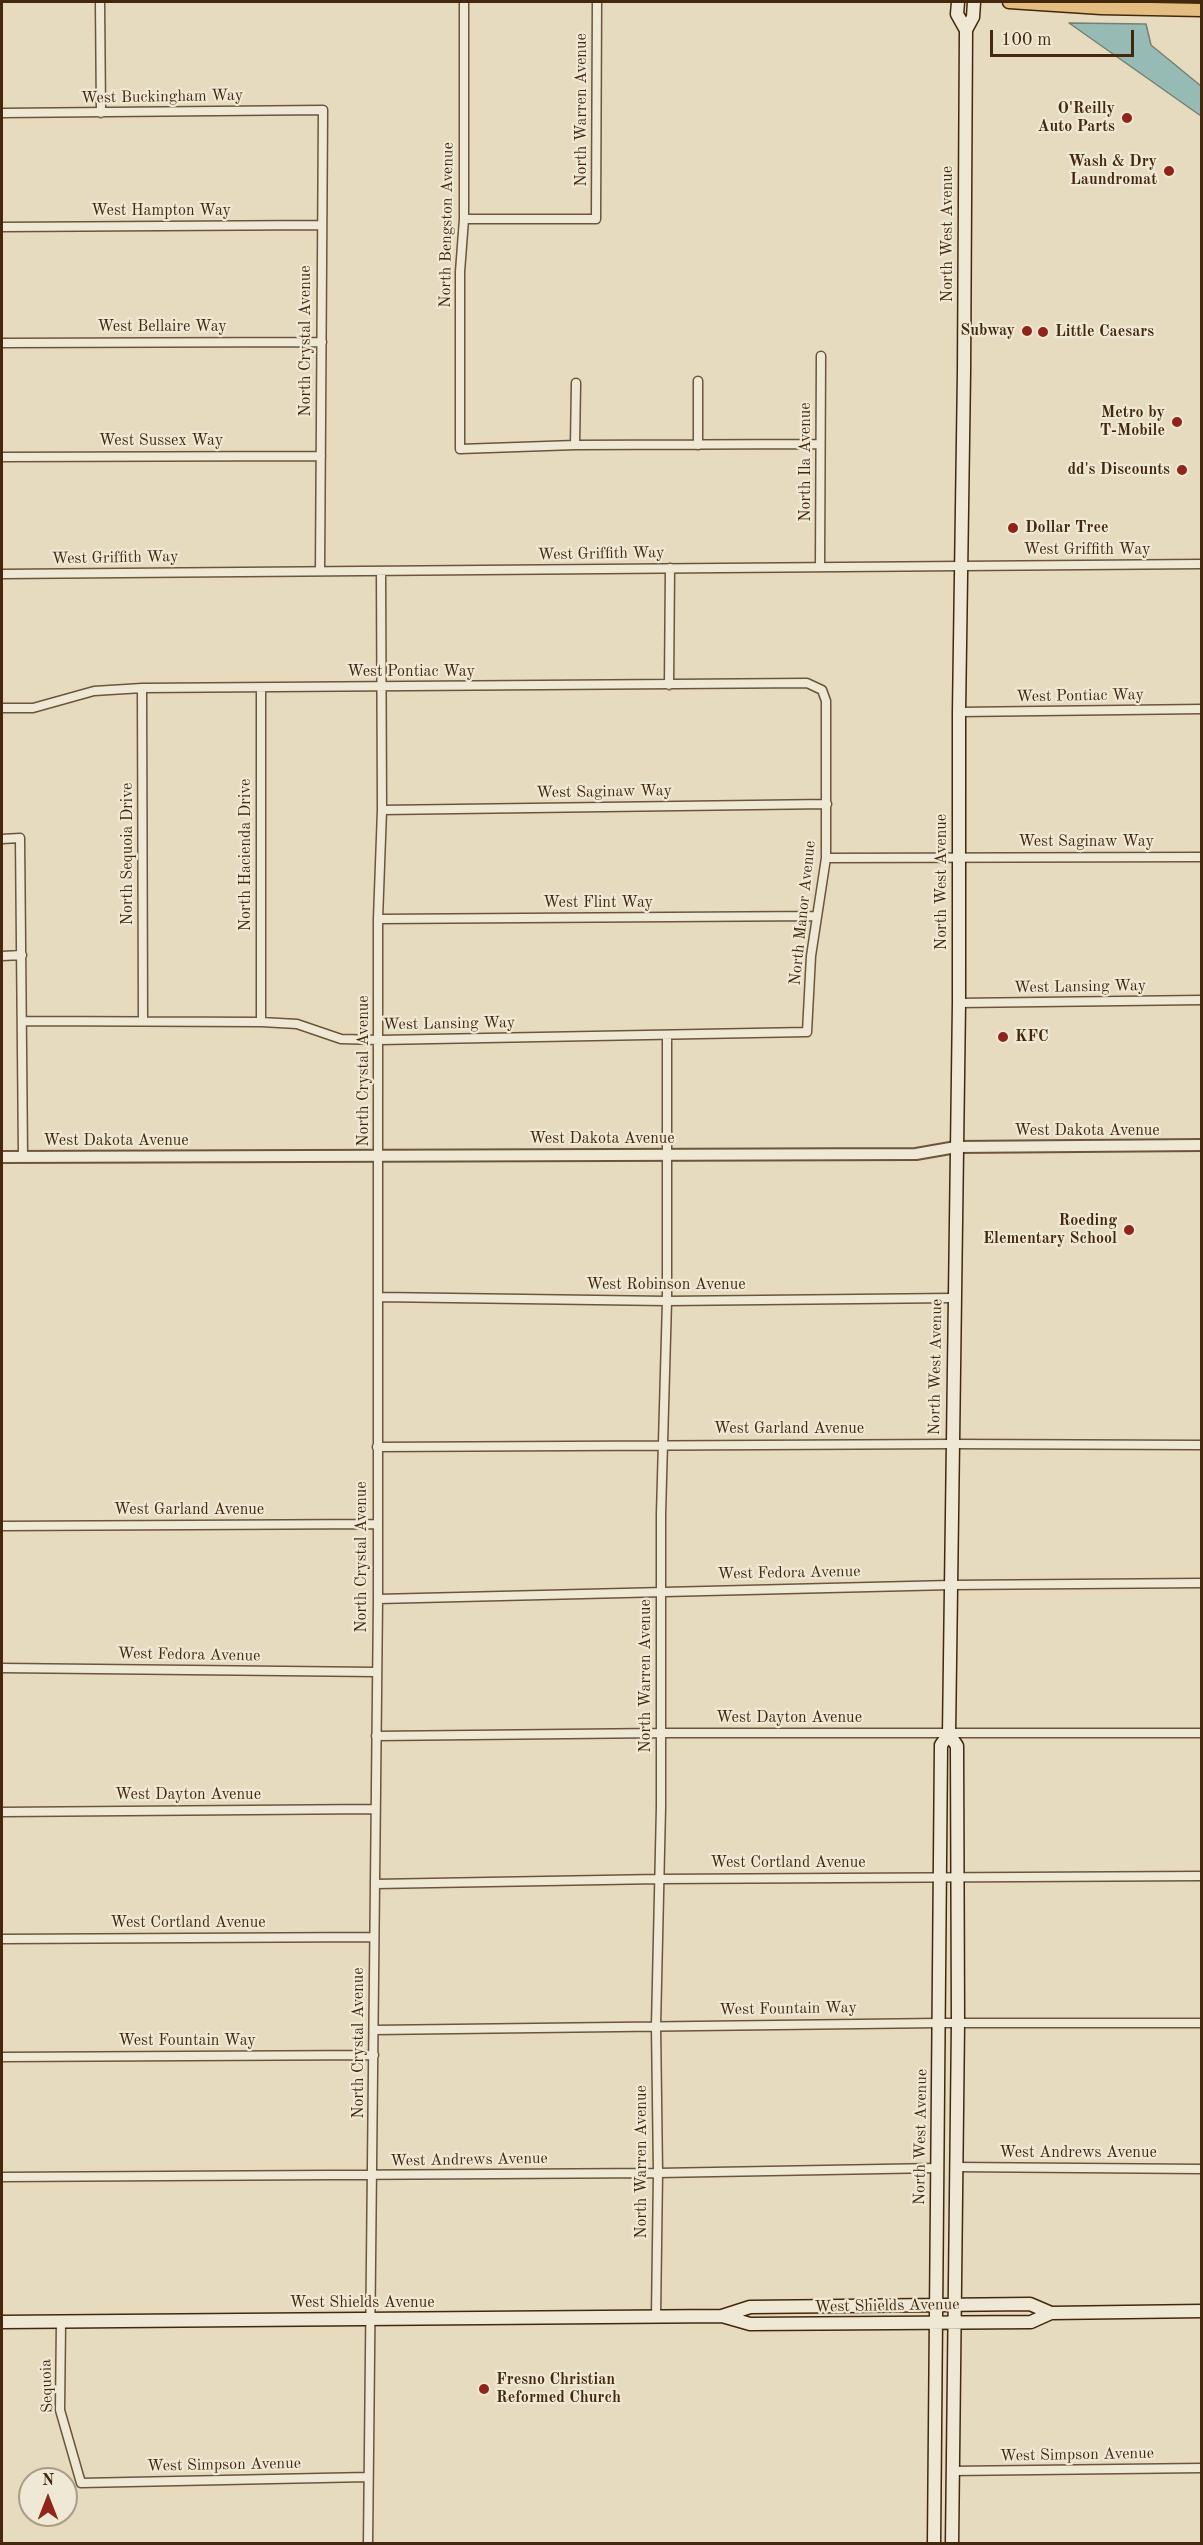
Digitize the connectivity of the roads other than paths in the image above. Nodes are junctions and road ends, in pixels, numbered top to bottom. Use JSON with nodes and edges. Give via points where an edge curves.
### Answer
{"nodes":[{"id":1,"x":100,"y":2,"type":"edge"},
{"id":2,"x":464,"y":2,"type":"edge"},
{"id":3,"x":597,"y":2,"type":"edge"},
{"id":4,"x":958,"y":2,"type":"edge"},
{"id":5,"x":974,"y":2,"type":"edge"},
{"id":6,"x":1009,"y":2,"type":"edge"},
{"id":7,"x":1146,"y":2,"type":"edge"},
{"id":8,"x":1101,"y":8,"type":"junction"},
{"id":9,"x":1202,"y":10,"type":"edge"},
{"id":10,"x":966,"y":30,"type":"junction"},
{"id":11,"x":323,"y":110,"type":"joint"},
{"id":12,"x":101,"y":112,"type":"junction"},
{"id":13,"x":2,"y":113,"type":"edge"},
{"id":14,"x":464,"y":219,"type":"junction"},
{"id":15,"x":321,"y":225,"type":"junction"},
{"id":16,"x":2,"y":227,"type":"edge"},
{"id":17,"x":322,"y":342,"type":"junction"},
{"id":18,"x":2,"y":343,"type":"edge"},
{"id":19,"x":821,"y":356,"type":"dead end"},
{"id":20,"x":698,"y":381,"type":"dead end"},
{"id":21,"x":576,"y":383,"type":"dead end"},
{"id":22,"x":820,"y":444,"type":"junction"},
{"id":23,"x":575,"y":445,"type":"junction"},
{"id":24,"x":698,"y":445,"type":"junction"},
{"id":25,"x":321,"y":456,"type":"junction"},
{"id":26,"x":2,"y":457,"type":"edge"},
{"id":27,"x":1202,"y":564,"type":"edge"},
{"id":28,"x":960,"y":566,"type":"junction"},
{"id":29,"x":820,"y":567,"type":"junction"},
{"id":30,"x":670,"y":568,"type":"junction"},
{"id":31,"x":320,"y":571,"type":"junction"},
{"id":32,"x":381,"y":571,"type":"junction"},
{"id":33,"x":2,"y":574,"type":"edge"},
{"id":34,"x":669,"y":685,"type":"junction"},
{"id":35,"x":381,"y":687,"type":"junction"},
{"id":36,"x":142,"y":688,"type":"junction"},
{"id":37,"x":261,"y":688,"type":"junction"},
{"id":38,"x":822,"y":690,"type":"joint"},
{"id":39,"x":2,"y":708,"type":"edge"},
{"id":40,"x":1202,"y":710,"type":"edge"},
{"id":41,"x":959,"y":712,"type":"junction"},
{"id":42,"x":827,"y":804,"type":"junction"},
{"id":43,"x":382,"y":810,"type":"junction"},
{"id":44,"x":2,"y":839,"type":"edge"},
{"id":45,"x":958,"y":857,"type":"junction"},
{"id":46,"x":1202,"y":857,"type":"edge"},
{"id":47,"x":826,"y":858,"type":"junction"},
{"id":48,"x":817,"y":916,"type":"junction"},
{"id":49,"x":378,"y":919,"type":"junction"},
{"id":50,"x":2,"y":956,"type":"edge"},
{"id":51,"x":22,"y":956,"type":"junction"},
{"id":52,"x":1202,"y":1000,"type":"edge"},
{"id":53,"x":959,"y":1003,"type":"junction"},
{"id":54,"x":143,"y":1020,"type":"junction"},
{"id":55,"x":23,"y":1021,"type":"junction"},
{"id":56,"x":261,"y":1022,"type":"junction"},
{"id":57,"x":807,"y":1032,"type":"joint"},
{"id":58,"x":667,"y":1035,"type":"junction"},
{"id":59,"x":379,"y":1040,"type":"junction"},
{"id":60,"x":1202,"y":1145,"type":"edge"},
{"id":61,"x":956,"y":1147,"type":"junction"},
{"id":62,"x":380,"y":1154,"type":"junction"},
{"id":63,"x":668,"y":1154,"type":"junction"},
{"id":64,"x":23,"y":1156,"type":"junction"},
{"id":65,"x":2,"y":1157,"type":"edge"},
{"id":66,"x":379,"y":1297,"type":"junction"},
{"id":67,"x":953,"y":1298,"type":"junction"},
{"id":68,"x":667,"y":1301,"type":"junction"},
{"id":69,"x":952,"y":1444,"type":"junction"},
{"id":70,"x":662,"y":1445,"type":"junction"},
{"id":71,"x":1202,"y":1445,"type":"edge"},
{"id":72,"x":377,"y":1447,"type":"junction"},
{"id":73,"x":377,"y":1524,"type":"junction"},
{"id":74,"x":2,"y":1526,"type":"edge"},
{"id":75,"x":1202,"y":1583,"type":"edge"},
{"id":76,"x":951,"y":1585,"type":"junction"},
{"id":77,"x":660,"y":1591,"type":"junction"},
{"id":78,"x":378,"y":1599,"type":"junction"},
{"id":79,"x":2,"y":1668,"type":"edge"},
{"id":80,"x":377,"y":1672,"type":"junction"},
{"id":81,"x":661,"y":1733,"type":"junction"},
{"id":82,"x":1202,"y":1733,"type":"edge"},
{"id":83,"x":949,"y":1734,"type":"junction"},
{"id":84,"x":376,"y":1736,"type":"junction"},
{"id":85,"x":374,"y":1809,"type":"junction"},
{"id":86,"x":2,"y":1812,"type":"edge"},
{"id":87,"x":1202,"y":1876,"type":"edge"},
{"id":88,"x":940,"y":1878,"type":"junction"},
{"id":89,"x":956,"y":1878,"type":"junction"},
{"id":90,"x":658,"y":1879,"type":"junction"},
{"id":91,"x":375,"y":1884,"type":"junction"},
{"id":92,"x":374,"y":1937,"type":"junction"},
{"id":93,"x":2,"y":1939,"type":"edge"},
{"id":94,"x":1202,"y":2022,"type":"edge"},
{"id":95,"x":939,"y":2023,"type":"junction"},
{"id":96,"x":958,"y":2023,"type":"junction"},
{"id":97,"x":656,"y":2025,"type":"junction"},
{"id":98,"x":374,"y":2030,"type":"junction"},
{"id":99,"x":374,"y":2055,"type":"junction"},
{"id":100,"x":2,"y":2057,"type":"edge"},
{"id":101,"x":937,"y":2168,"type":"junction"},
{"id":102,"x":955,"y":2168,"type":"junction"},
{"id":103,"x":1202,"y":2169,"type":"edge"},
{"id":104,"x":658,"y":2173,"type":"junction"},
{"id":105,"x":372,"y":2175,"type":"junction"},
{"id":106,"x":2,"y":2177,"type":"edge"},
{"id":107,"x":935,"y":2305,"type":"junction"},
{"id":108,"x":955,"y":2305,"type":"junction"},
{"id":109,"x":1202,"y":2311,"type":"edge"},
{"id":110,"x":1051,"y":2313,"type":"junction"},
{"id":111,"x":656,"y":2316,"type":"junction"},
{"id":112,"x":722,"y":2316,"type":"junction"},
{"id":113,"x":369,"y":2319,"type":"junction"},
{"id":114,"x":2,"y":2322,"type":"edge"},
{"id":115,"x":61,"y":2322,"type":"junction"},
{"id":116,"x":935,"y":2322,"type":"junction"},
{"id":117,"x":955,"y":2322,"type":"junction"},
{"id":118,"x":1202,"y":2468,"type":"edge"},
{"id":119,"x":952,"y":2471,"type":"junction"},
{"id":120,"x":368,"y":2477,"type":"junction"},
{"id":121,"x":81,"y":2483,"type":"joint"},
{"id":122,"x":368,"y":2544,"type":"edge"},
{"id":123,"x":934,"y":2544,"type":"edge"},
{"id":124,"x":952,"y":2544,"type":"edge"}],
"edges":[{"from":1,"to":12,"type":"street"},
{"from":2,"to":14,"type":"street","name":"North Bengston Avenue"},
{"from":3,"to":14,"type":"street","name":"North Warren Avenue","via":[[596,219]]},
{"from":4,"to":10,"type":"main road","name":"North West Avenue","via":[[957,14]]},
{"from":5,"to":10,"type":"main road","name":"North West Avenue","via":[[973,18]]},
{"from":6,"to":8,"type":"main road"},
{"from":7,"to":8,"type":"main road"},
{"from":8,"to":9,"type":"main road"},
{"from":10,"to":28,"type":"main road","name":"North West Avenue"},
{"from":11,"to":12,"type":"street","name":"West Buckingham Way"},
{"from":11,"to":15,"type":"street","name":"North Crystal Avenue"},
{"from":12,"to":13,"type":"street","name":"West Buckingham Way"},
{"from":14,"to":23,"type":"street","name":"North Bengston Avenue","via":[[460,272],[460,449]]},
{"from":15,"to":16,"type":"street","name":"West Hampton Way"},
{"from":15,"to":17,"type":"street","name":"North Crystal Avenue"},
{"from":17,"to":18,"type":"street","name":"West Bellaire Way"},
{"from":17,"to":25,"type":"street","name":"North Crystal Avenue"},
{"from":19,"to":22,"type":"street","name":"North Ila Avenue"},
{"from":20,"to":24,"type":"street"},
{"from":21,"to":23,"type":"street"},
{"from":22,"to":24,"type":"street"},
{"from":22,"to":29,"type":"street","name":"North Ila Avenue"},
{"from":23,"to":24,"type":"street"},
{"from":25,"to":26,"type":"street","name":"West Sussex Way"},
{"from":25,"to":31,"type":"street","name":"North Crystal Avenue"},
{"from":27,"to":28,"type":"street","name":"West Griffith Way"},
{"from":28,"to":29,"type":"street","name":"West Griffith Way"},
{"from":28,"to":41,"type":"main road","name":"North West Avenue"},
{"from":29,"to":30,"type":"street","name":"West Griffith Way"},
{"from":30,"to":32,"type":"street","name":"West Griffith Way"},
{"from":30,"to":34,"type":"street"},
{"from":31,"to":32,"type":"street","name":"West Griffith Way"},
{"from":31,"to":33,"type":"street","name":"West Griffith Way"},
{"from":32,"to":35,"type":"street","name":"North Crystal Avenue"},
{"from":34,"to":35,"type":"street","name":"West Pontiac Way"},
{"from":34,"to":38,"type":"street","name":"West Pontiac Way","via":[[807,683]]},
{"from":35,"to":37,"type":"street","name":"West Pontiac Way"},
{"from":35,"to":43,"type":"street","name":"North Crystal Avenue"},
{"from":36,"to":37,"type":"street","name":"West Pontiac Way"},
{"from":36,"to":39,"type":"street","name":"West Pontiac Way","via":[[94,691],[33,708]]},
{"from":36,"to":54,"type":"street","name":"North Sequoia Drive"},
{"from":37,"to":56,"type":"street","name":"North Hacienda Drive"},
{"from":38,"to":42,"type":"street","name":"North Manor Avenue","via":[[826,710]]},
{"from":40,"to":41,"type":"street","name":"West Pontiac Way"},
{"from":41,"to":45,"type":"main road","name":"North West Avenue"},
{"from":42,"to":43,"type":"street","name":"West Saginaw Way"},
{"from":42,"to":47,"type":"street","name":"North Manor Avenue"},
{"from":43,"to":49,"type":"street","name":"North Crystal Avenue"},
{"from":44,"to":51,"type":"street","via":[[20,838]]},
{"from":45,"to":46,"type":"street","name":"West Saginaw Way"},
{"from":45,"to":47,"type":"street","name":"West Saginaw Way"},
{"from":45,"to":53,"type":"main road","name":"North West Avenue"},
{"from":47,"to":48,"type":"street","name":"North Manor Avenue"},
{"from":48,"to":49,"type":"street","name":"West Flint Way"},
{"from":48,"to":57,"type":"street","name":"North Manor Avenue"},
{"from":49,"to":59,"type":"street","name":"North Crystal Avenue"},
{"from":50,"to":51,"type":"street"},
{"from":51,"to":55,"type":"street"},
{"from":52,"to":53,"type":"street","name":"West Lansing Way"},
{"from":53,"to":61,"type":"main road","name":"North West Avenue"},
{"from":54,"to":55,"type":"street","name":"West Lansing Way"},
{"from":54,"to":56,"type":"street","name":"West Lansing Way"},
{"from":55,"to":64,"type":"street"},
{"from":56,"to":59,"type":"street","name":"West Lansing Way","via":[[297,1024],[341,1039]]},
{"from":57,"to":58,"type":"street","name":"West Lansing Way"},
{"from":58,"to":59,"type":"street","name":"West Lansing Way"},
{"from":58,"to":63,"type":"street","name":"North Warren Avenue"},
{"from":59,"to":62,"type":"street","name":"North Crystal Avenue"},
{"from":60,"to":61,"type":"street","name":"West Dakota Avenue"},
{"from":61,"to":63,"type":"street","name":"West Dakota Avenue","via":[[916,1154]]},
{"from":61,"to":67,"type":"main road","name":"North West Avenue"},
{"from":62,"to":63,"type":"street","name":"West Dakota Avenue"},
{"from":62,"to":64,"type":"street","name":"West Dakota Avenue"},
{"from":62,"to":66,"type":"street","name":"North Crystal Avenue"},
{"from":63,"to":68,"type":"street","name":"North Warren Avenue"},
{"from":64,"to":65,"type":"street","name":"West Dakota Avenue"},
{"from":66,"to":68,"type":"street","name":"West Robinson Avenue"},
{"from":66,"to":72,"type":"street","name":"North Crystal Avenue"},
{"from":67,"to":68,"type":"street","name":"West Robinson Avenue"},
{"from":67,"to":69,"type":"main road","name":"North West Avenue"},
{"from":68,"to":70,"type":"street","name":"North Warren Avenue"},
{"from":69,"to":70,"type":"street","name":"West Garland Avenue"},
{"from":69,"to":71,"type":"street","name":"West Garland Avenue"},
{"from":69,"to":76,"type":"main road","name":"North West Avenue"},
{"from":70,"to":72,"type":"street","name":"West Garland Avenue"},
{"from":70,"to":77,"type":"street","name":"North Warren Avenue"},
{"from":72,"to":73,"type":"street","name":"North Crystal Avenue"},
{"from":73,"to":74,"type":"street","name":"West Garland Avenue"},
{"from":73,"to":78,"type":"street","name":"North Crystal Avenue"},
{"from":75,"to":76,"type":"street","name":"West Fedora Avenue"},
{"from":76,"to":77,"type":"street","name":"West Fedora Avenue"},
{"from":76,"to":83,"type":"main road","name":"North West Avenue"},
{"from":77,"to":78,"type":"street","name":"West Fedora Avenue"},
{"from":77,"to":81,"type":"street","name":"North Warren Avenue"},
{"from":78,"to":80,"type":"street","name":"North Crystal Avenue"},
{"from":79,"to":80,"type":"street","name":"West Fedora Avenue"},
{"from":80,"to":84,"type":"street","name":"North Crystal Avenue"},
{"from":81,"to":83,"type":"street","name":"West Dayton Avenue"},
{"from":81,"to":84,"type":"street","name":"West Dayton Avenue"},
{"from":81,"to":90,"type":"street","name":"North Warren Avenue"},
{"from":82,"to":83,"type":"street","name":"West Dayton Avenue"},
{"from":83,"to":88,"type":"main road","name":"North West Avenue","via":[[940,1744]]},
{"from":83,"to":89,"type":"main road","name":"North West Avenue","via":[[957,1746]]},
{"from":84,"to":85,"type":"street","name":"North Crystal Avenue"},
{"from":85,"to":86,"type":"street","name":"West Dayton Avenue"},
{"from":85,"to":91,"type":"street","name":"North Crystal Avenue"},
{"from":87,"to":89,"type":"street","name":"West Cortland Avenue"},
{"from":88,"to":89,"type":"street","name":"West Cortland Avenue"},
{"from":88,"to":90,"type":"street","name":"West Cortland Avenue"},
{"from":88,"to":95,"type":"main road","name":"North West Avenue"},
{"from":89,"to":96,"type":"main road","name":"North West Avenue"},
{"from":90,"to":91,"type":"street","name":"West Cortland Avenue"},
{"from":90,"to":97,"type":"street","name":"North Warren Avenue"},
{"from":91,"to":92,"type":"street","name":"North Crystal Avenue"},
{"from":92,"to":93,"type":"street","name":"West Cortland Avenue"},
{"from":92,"to":98,"type":"street","name":"North Crystal Avenue"},
{"from":94,"to":96,"type":"street","name":"West Fountain Way"},
{"from":95,"to":96,"type":"street","name":"West Fountain Way"},
{"from":95,"to":97,"type":"street","name":"West Fountain Way"},
{"from":95,"to":101,"type":"main road","name":"North West Avenue"},
{"from":96,"to":102,"type":"main road","name":"North West Avenue"},
{"from":97,"to":98,"type":"street","name":"West Fountain Way"},
{"from":97,"to":104,"type":"street","name":"North Warren Avenue"},
{"from":98,"to":99,"type":"street","name":"North Crystal Avenue"},
{"from":99,"to":100,"type":"street","name":"West Fountain Way"},
{"from":99,"to":105,"type":"street","name":"North Crystal Avenue"},
{"from":101,"to":104,"type":"street","name":"West Andrews Avenue"},
{"from":101,"to":107,"type":"main road","name":"North West Avenue"},
{"from":102,"to":103,"type":"street","name":"West Andrews Avenue"},
{"from":102,"to":108,"type":"main road","name":"North West Avenue"},
{"from":104,"to":105,"type":"street","name":"West Andrews Avenue"},
{"from":104,"to":111,"type":"street","name":"North Warren Avenue"},
{"from":105,"to":106,"type":"street","name":"West Andrews Avenue"},
{"from":105,"to":113,"type":"street","name":"North Crystal Avenue"},
{"from":107,"to":108,"type":"main road","name":"West Shields Avenue"},
{"from":107,"to":112,"type":"main road","name":"West Shields Avenue","via":[[750,2307]]},
{"from":107,"to":116,"type":"main road","name":"North West Avenue"},
{"from":108,"to":110,"type":"main road","name":"West Shields Avenue","via":[[1030,2304]]},
{"from":108,"to":117,"type":"main road","name":"North West Avenue"},
{"from":109,"to":110,"type":"main road","name":"West Shields Avenue"},
{"from":110,"to":117,"type":"main road","name":"West Shields Avenue","via":[[1031,2322]]},
{"from":111,"to":112,"type":"main road","name":"West Shields Avenue"},
{"from":111,"to":113,"type":"main road","name":"West Shields Avenue"},
{"from":112,"to":116,"type":"main road","name":"West Shields Avenue","via":[[750,2324]]},
{"from":113,"to":115,"type":"main road","name":"West Shields Avenue"},
{"from":113,"to":120,"type":"street","name":"North Crystal Avenue"},
{"from":114,"to":115,"type":"main road","name":"West Shields Avenue"},
{"from":115,"to":121,"type":"street","name":"Sequoia","via":[[60,2410]]},
{"from":116,"to":117,"type":"main road","name":"West Shields Avenue"},
{"from":116,"to":123,"type":"main road","name":"North West Avenue"},
{"from":117,"to":119,"type":"main road","name":"North West Avenue"},
{"from":118,"to":119,"type":"street","name":"West Simpson Avenue"},
{"from":119,"to":124,"type":"main road","name":"North West Avenue"},
{"from":120,"to":121,"type":"street","name":"West Simpson Avenue"},
{"from":120,"to":122,"type":"street","name":"North Crystal Avenue"}]}
